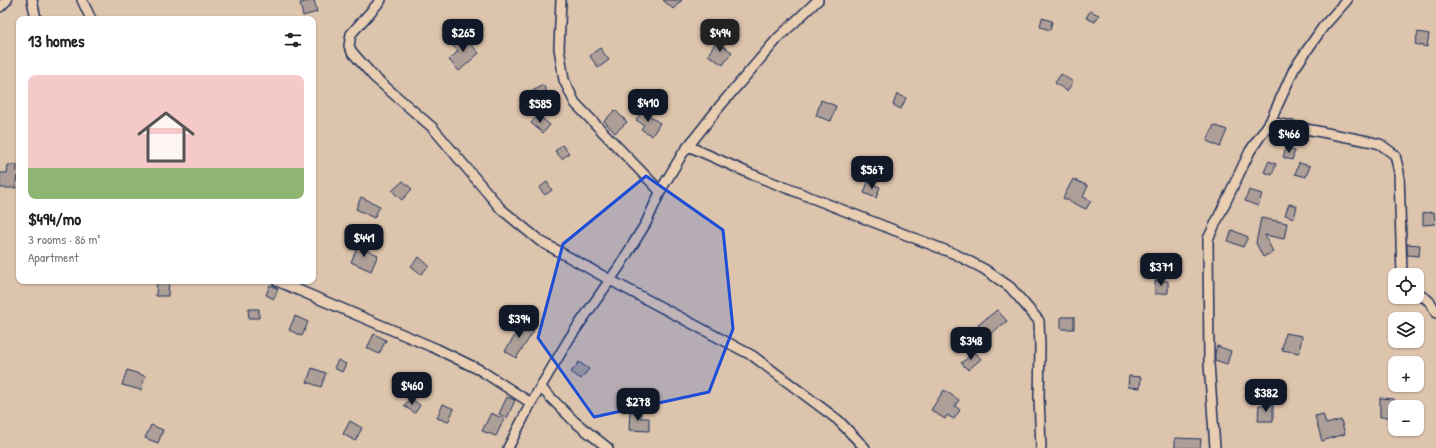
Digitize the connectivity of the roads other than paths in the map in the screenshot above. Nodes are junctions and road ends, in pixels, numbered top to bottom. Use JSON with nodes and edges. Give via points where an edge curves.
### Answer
{"nodes":[{"id":1,"x":7,"y":0,"type":"edge"},
{"id":2,"x":32,"y":0,"type":"edge"},
{"id":3,"x":82,"y":0,"type":"edge"},
{"id":4,"x":381,"y":0,"type":"edge"},
{"id":5,"x":561,"y":0,"type":"edge"},
{"id":6,"x":818,"y":0,"type":"edge"},
{"id":7,"x":1346,"y":0,"type":"edge"},
{"id":8,"x":0,"y":7,"type":"edge"},
{"id":9,"x":35,"y":16,"type":"edge"},
{"id":10,"x":90,"y":16,"type":"edge"},
{"id":11,"x":1270,"y":122,"type":"junction"},
{"id":12,"x":688,"y":146,"type":"junction"},
{"id":13,"x":660,"y":191,"type":"junction"},
{"id":14,"x":1402,"y":268,"type":"edge"},
{"id":15,"x":610,"y":280,"type":"junction"},
{"id":16,"x":284,"y":284,"type":"edge"},
{"id":17,"x":1424,"y":298,"type":"edge"},
{"id":18,"x":1436,"y":313,"type":"edge"},
{"id":19,"x":541,"y":388,"type":"junction"},
{"id":20,"x":531,"y":403,"type":"junction"},
{"id":21,"x":508,"y":448,"type":"edge"},
{"id":22,"x":608,"y":448,"type":"edge"},
{"id":23,"x":865,"y":448,"type":"edge"},
{"id":24,"x":1041,"y":448,"type":"edge"},
{"id":25,"x":1215,"y":448,"type":"edge"}],
"edges":[{"from":1,"to":8,"type":"street"},
{"from":2,"to":9,"type":"street"},
{"from":3,"to":10,"type":"street"},
{"from":4,"to":15,"type":"street","via":[[351,34],[349,46],[352,52],[374,77],[433,128],[501,209],[540,241]]},
{"from":5,"to":13,"type":"street","via":[[559,48],[564,80],[575,103]]},
{"from":6,"to":12,"type":"street","via":[[778,38]]},
{"from":7,"to":11,"type":"street","via":[[1294,68]]},
{"from":11,"to":14,"type":"street","via":[[1380,144],[1395,155],[1399,172]]},
{"from":11,"to":25,"type":"street","via":[[1250,151],[1208,239],[1209,363]]},
{"from":12,"to":13,"type":"street"},
{"from":12,"to":24,"type":"street","via":[[751,174],[955,254],[1010,287],[1039,321],[1038,398]]},
{"from":13,"to":15,"type":"street","via":[[646,224]]},
{"from":15,"to":19,"type":"street","via":[[569,339]]},
{"from":15,"to":23,"type":"street","via":[[753,356],[838,420]]},
{"from":16,"to":20,"type":"street","via":[[437,349],[480,370]]},
{"from":17,"to":18,"type":"street"},
{"from":19,"to":20,"type":"street"},
{"from":19,"to":22,"type":"street","via":[[575,422]]},
{"from":20,"to":21,"type":"street"}]}
